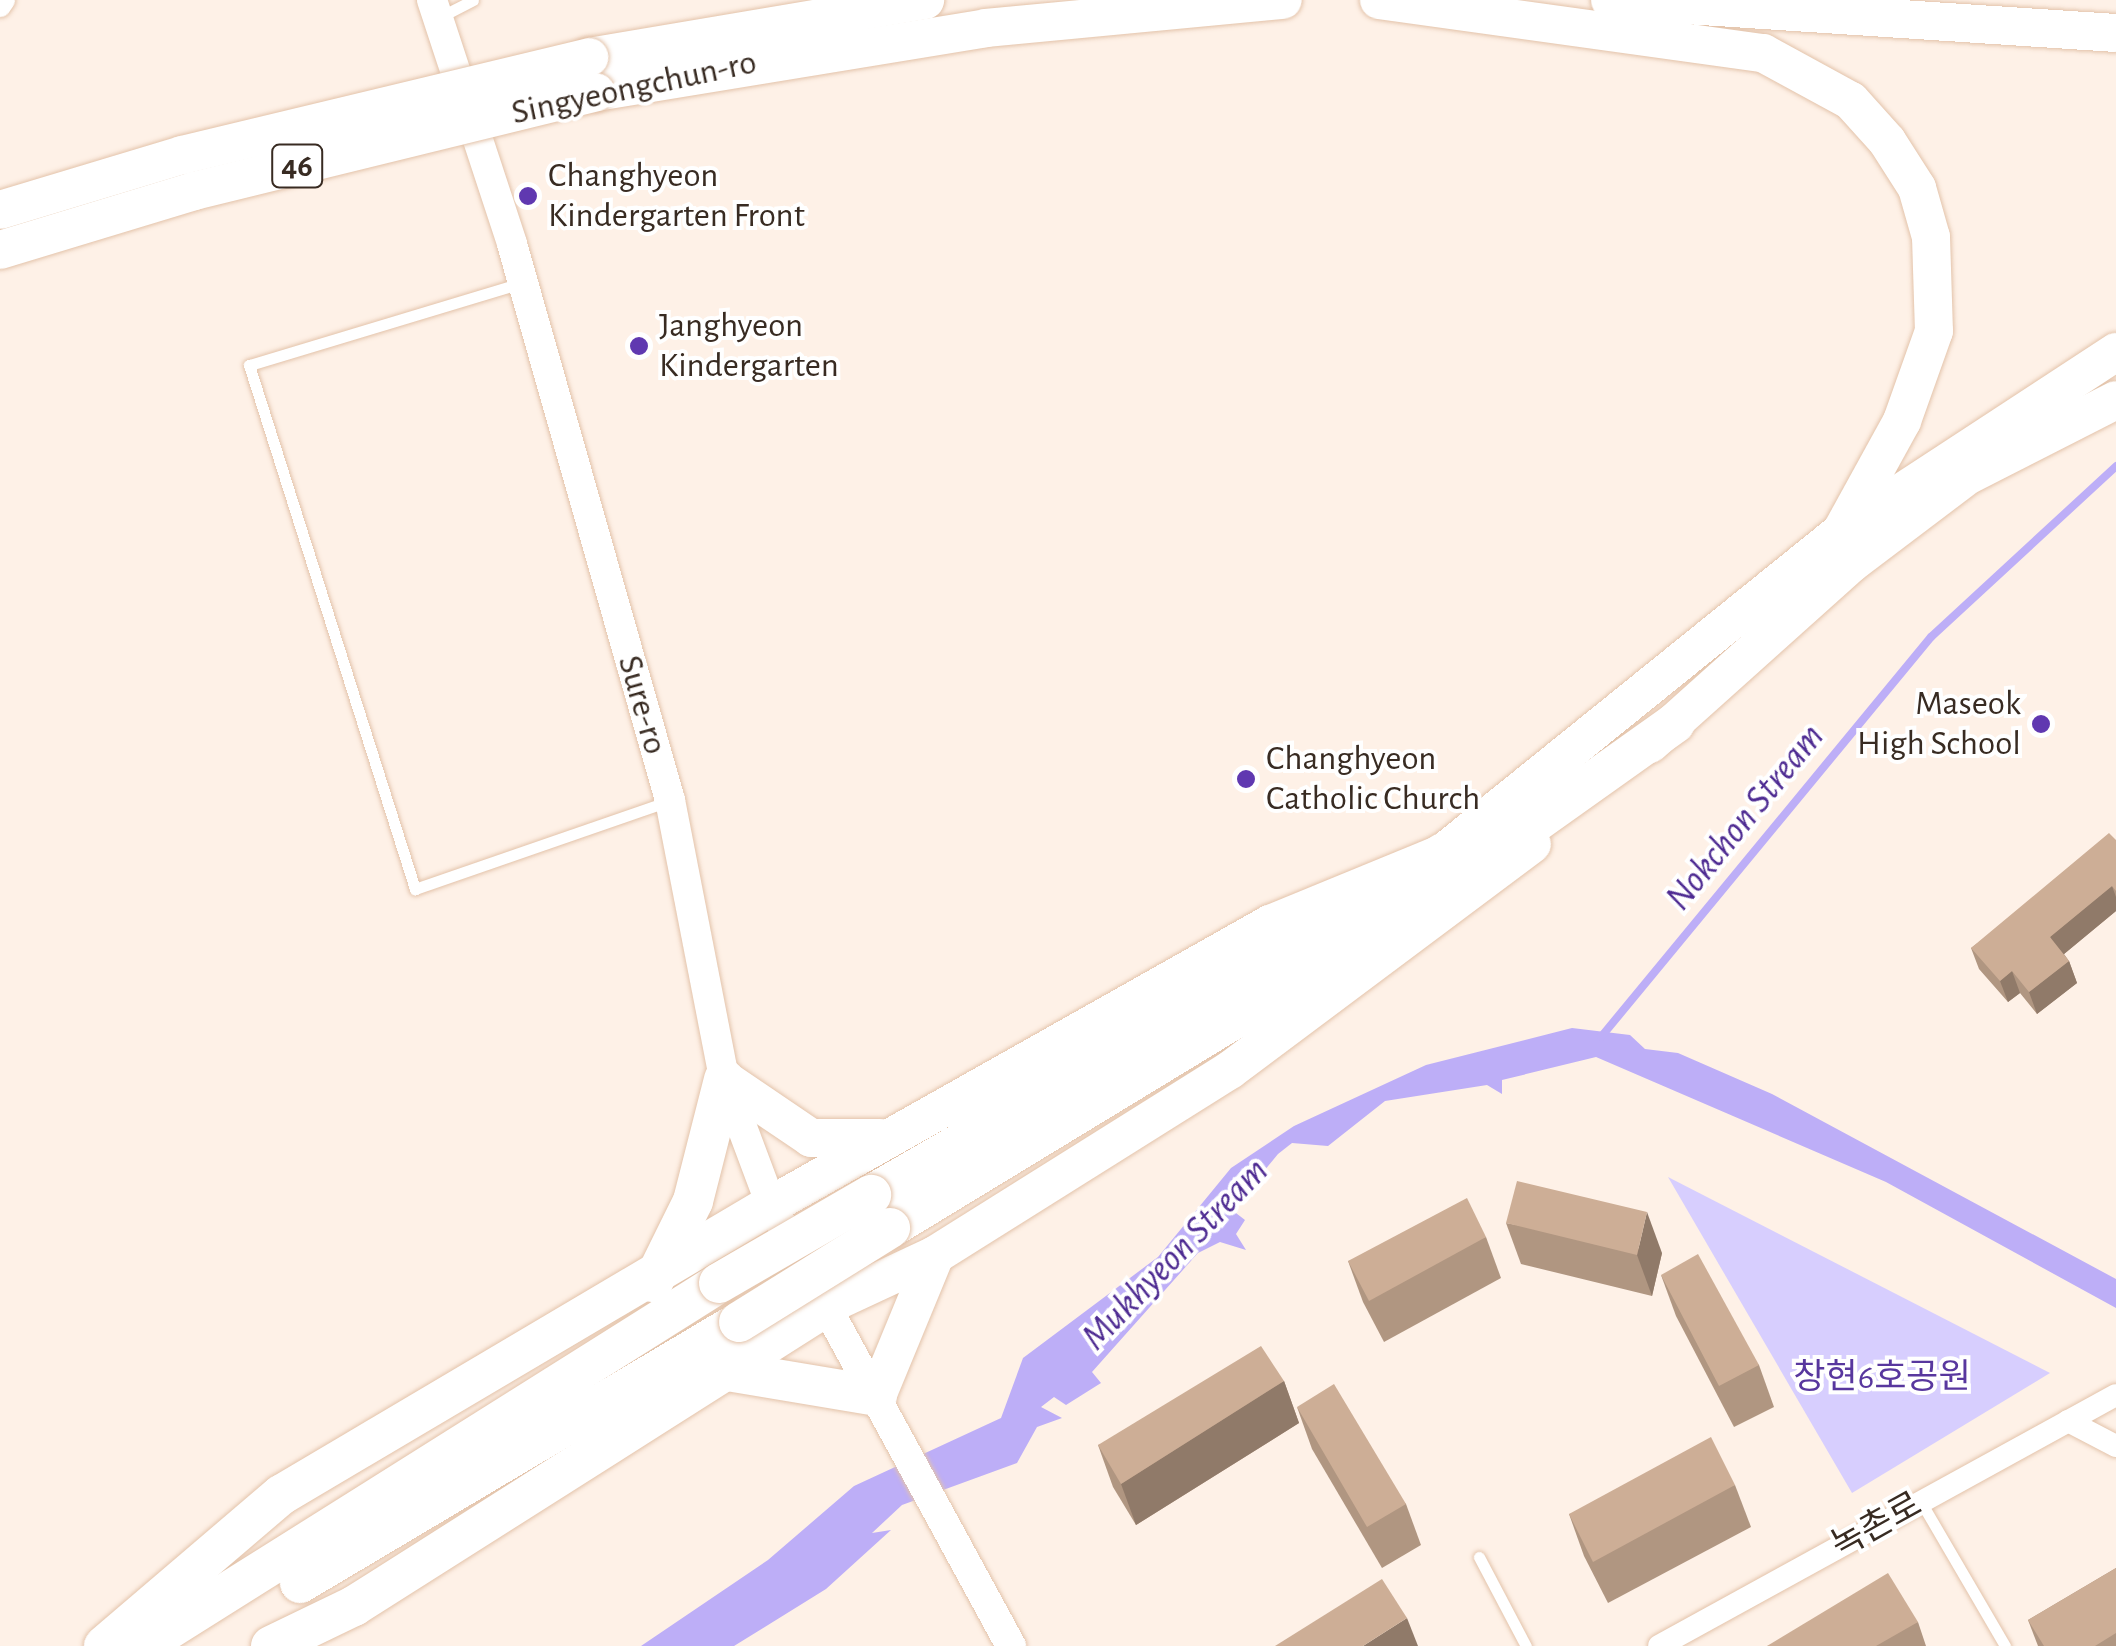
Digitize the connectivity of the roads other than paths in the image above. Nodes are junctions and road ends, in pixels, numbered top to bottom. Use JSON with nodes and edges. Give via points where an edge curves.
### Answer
{"nodes":[{"id":1,"x":473,"y":0,"type":"edge"},
{"id":2,"x":925,"y":0,"type":"edge"},
{"id":3,"x":1283,"y":0,"type":"edge"},
{"id":4,"x":1379,"y":0,"type":"edge"},
{"id":5,"x":1610,"y":0,"type":"edge"},
{"id":6,"x":436,"y":8,"type":"edge"},
{"id":7,"x":2116,"y":32,"type":"edge"},
{"id":8,"x":593,"y":74,"type":"junction"},
{"id":9,"x":0,"y":210,"type":"edge"},
{"id":10,"x":0,"y":250,"type":"edge"},
{"id":11,"x":521,"y":284,"type":"junction"},
{"id":12,"x":2116,"y":352,"type":"edge"},
{"id":13,"x":2116,"y":380,"type":"edge"},
{"id":14,"x":2116,"y":400,"type":"edge"},
{"id":15,"x":1966,"y":477,"type":"junction"},
{"id":16,"x":1841,"y":532,"type":"junction"},
{"id":17,"x":1674,"y":724,"type":"junction"},
{"id":18,"x":670,"y":800,"type":"junction"},
{"id":19,"x":1443,"y":853,"type":"junction"},
{"id":20,"x":724,"y":1079,"type":"junction"},
{"id":21,"x":883,"y":1138,"type":"junction"},
{"id":22,"x":771,"y":1205,"type":"junction"},
{"id":23,"x":881,"y":1212,"type":"junction"},
{"id":24,"x":935,"y":1255,"type":"junction"},
{"id":25,"x":654,"y":1282,"type":"junction"},
{"id":26,"x":830,"y":1304,"type":"junction"},
{"id":27,"x":728,"y":1371,"type":"junction"},
{"id":28,"x":2116,"y":1395,"type":"edge"},
{"id":29,"x":877,"y":1396,"type":"junction"},
{"id":30,"x":2068,"y":1421,"type":"junction"},
{"id":31,"x":2116,"y":1446,"type":"edge"},
{"id":32,"x":1921,"y":1502,"type":"junction"},
{"id":33,"x":1479,"y":1557,"type":"dead end"},
{"id":34,"x":104,"y":1646,"type":"edge"},
{"id":35,"x":142,"y":1646,"type":"edge"},
{"id":36,"x":194,"y":1646,"type":"edge"},
{"id":37,"x":271,"y":1646,"type":"edge"},
{"id":38,"x":1012,"y":1646,"type":"edge"},
{"id":39,"x":1526,"y":1646,"type":"edge"},
{"id":40,"x":1659,"y":1646,"type":"edge"},
{"id":41,"x":2004,"y":1646,"type":"edge"}],
"edges":[{"from":1,"to":6,"type":"lane"},
{"from":2,"to":8,"type":"highway","name":"Singyeongchun-ro","number":"46"},
{"from":3,"to":8,"type":"highway","name":"Singyeongchun-ro"},
{"from":4,"to":16,"type":"highway","via":[[1762,52],[1850,102],[1887,141],[1916,188],[1932,237],[1934,332],[1902,421]]},
{"from":5,"to":7,"type":"highway"},
{"from":6,"to":11,"type":"main road","name":"Sure-ro"},
{"from":8,"to":9,"type":"highway","name":"Singyeongchun-ro","number":"46","bridge":true,"via":[[182,155]]},
{"from":8,"to":10,"type":"highway","name":"Singyeongchun-ro","number":"46","bridge":true},
{"from":11,"to":18,"type":"main road","name":"Sure-ro"},
{"from":11,"to":18,"type":"lane","via":[[249,365],[415,889]]},
{"from":12,"to":16,"type":"highway"},
{"from":13,"to":15,"type":"highway"},
{"from":14,"to":15,"type":"highway"},
{"from":15,"to":17,"type":"highway","via":[[1852,563]]},
{"from":16,"to":19,"type":"highway"},
{"from":17,"to":23,"type":"highway","via":[[1404,915]]},
{"from":17,"to":24,"type":"highway","via":[[1364,978]]},
{"from":18,"to":20,"type":"main road","name":"Sure-ro"},
{"from":19,"to":21,"type":"highway","via":[[1270,924]]},
{"from":19,"to":23,"type":"highway"},
{"from":20,"to":21,"type":"highway","via":[[811,1138]]},
{"from":20,"to":22,"type":"main road","name":"Sure-ro"},
{"from":20,"to":25,"type":"highway","via":[[692,1201]]},
{"from":21,"to":22,"type":"highway"},
{"from":22,"to":25,"type":"highway"},
{"from":22,"to":26,"type":"main road","name":"Sure-ro"},
{"from":23,"to":35,"type":"highway","bridge":true,"via":[[719,1284]]},
{"from":23,"to":36,"type":"highway","bridge":true,"via":[[739,1322]]},
{"from":24,"to":26,"type":"highway"},
{"from":24,"to":29,"type":"highway"},
{"from":25,"to":34,"type":"highway","via":[[281,1495]]},
{"from":26,"to":27,"type":"highway"},
{"from":26,"to":29,"type":"main road","name":"Sure-ro"},
{"from":27,"to":29,"type":"highway"},
{"from":27,"to":37,"type":"highway","via":[[354,1606]]},
{"from":28,"to":30,"type":"street","name":"녹촌로"},
{"from":29,"to":38,"type":"main road","name":"Sure-ro"},
{"from":30,"to":31,"type":"street"},
{"from":30,"to":32,"type":"street","name":"녹촌로"},
{"from":32,"to":40,"type":"street","name":"녹촌로"},
{"from":32,"to":41,"type":"lane"},
{"from":33,"to":39,"type":"lane"}]}
